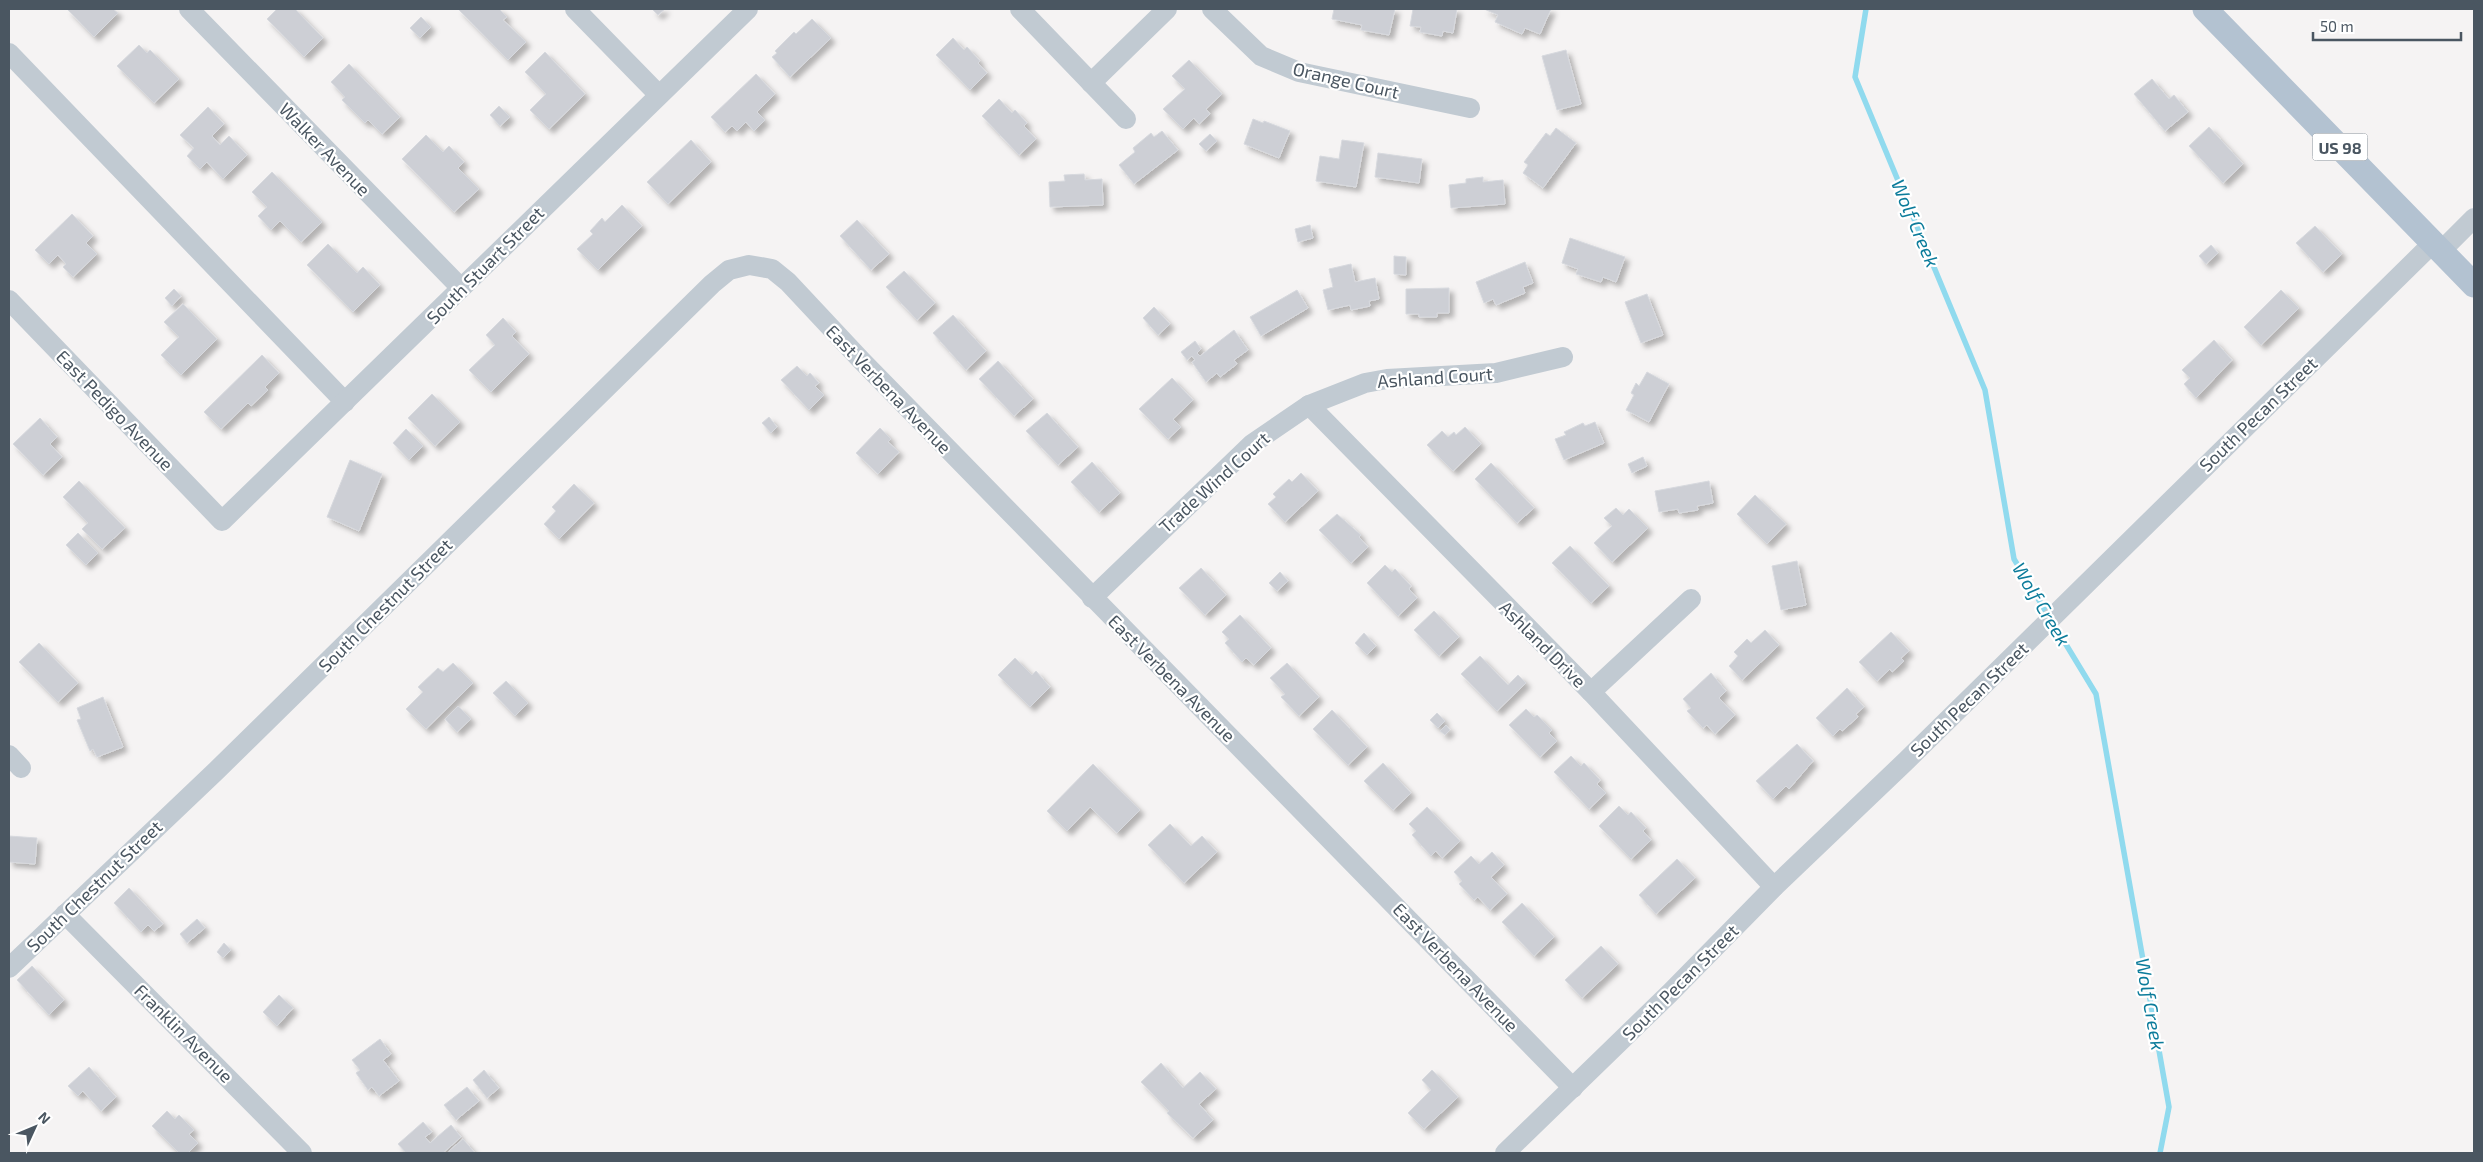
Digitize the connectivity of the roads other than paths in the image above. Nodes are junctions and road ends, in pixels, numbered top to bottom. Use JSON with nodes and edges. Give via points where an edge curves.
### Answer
{"nodes":[{"id":1,"x":190,"y":9,"type":"edge"},
{"id":2,"x":575,"y":9,"type":"edge"},
{"id":3,"x":748,"y":9,"type":"edge"},
{"id":4,"x":1020,"y":9,"type":"edge"},
{"id":5,"x":1167,"y":9,"type":"edge"},
{"id":6,"x":1212,"y":9,"type":"edge"},
{"id":7,"x":2205,"y":9,"type":"edge"},
{"id":8,"x":9,"y":53,"type":"edge"},
{"id":9,"x":1091,"y":83,"type":"junction"},
{"id":10,"x":658,"y":94,"type":"junction"},
{"id":11,"x":1470,"y":108,"type":"dead end"},
{"id":12,"x":1126,"y":118,"type":"dead end"},
{"id":13,"x":2474,"y":218,"type":"edge"},
{"id":14,"x":2437,"y":247,"type":"junction"},
{"id":15,"x":772,"y":269,"type":"joint"},
{"id":16,"x":2474,"y":285,"type":"edge"},
{"id":17,"x":461,"y":288,"type":"junction"},
{"id":18,"x":9,"y":300,"type":"edge"},
{"id":19,"x":1564,"y":357,"type":"dead end"},
{"id":20,"x":345,"y":402,"type":"junction"},
{"id":21,"x":1309,"y":405,"type":"junction"},
{"id":22,"x":222,"y":521,"type":"joint"},
{"id":23,"x":1092,"y":598,"type":"junction"},
{"id":24,"x":1691,"y":600,"type":"dead end"},
{"id":25,"x":1591,"y":692,"type":"junction"},
{"id":26,"x":1774,"y":887,"type":"junction"},
{"id":27,"x":65,"y":914,"type":"junction"},
{"id":28,"x":9,"y":968,"type":"edge"},
{"id":29,"x":1573,"y":1088,"type":"junction"},
{"id":30,"x":302,"y":1153,"type":"edge"},
{"id":31,"x":1505,"y":1153,"type":"edge"}],
"edges":[{"from":1,"to":17,"type":"street","name":"Walker Avenue"},
{"from":2,"to":10,"type":"street"},
{"from":3,"to":10,"type":"street","name":"South Stuart Street"},
{"from":4,"to":9,"type":"street"},
{"from":5,"to":9,"type":"street"},
{"from":6,"to":11,"type":"street","name":"Orange Court","via":[[1261,56],[1299,72]]},
{"from":7,"to":14,"type":"main road","number":"US 98"},
{"from":8,"to":20,"type":"street"},
{"from":9,"to":12,"type":"street"},
{"from":10,"to":17,"type":"street","name":"South Stuart Street"},
{"from":13,"to":14,"type":"street","name":"South Pecan Street"},
{"from":14,"to":16,"type":"main road","number":"US 98"},
{"from":14,"to":26,"type":"street","name":"South Pecan Street"},
{"from":15,"to":23,"type":"street","name":"East Verbena Avenue"},
{"from":15,"to":27,"type":"street","name":"South Chestnut Street","via":[[749,265],[729,270],[712,284],[216,771]]},
{"from":17,"to":20,"type":"street","name":"South Stuart Street"},
{"from":18,"to":22,"type":"street","name":"East Pedigo Avenue"},
{"from":19,"to":21,"type":"street","name":"Ashland Court","via":[[1496,373],[1365,382]]},
{"from":20,"to":22,"type":"street","name":"South Stuart Street"},
{"from":21,"to":23,"type":"street","name":"Trade Wind Court","via":[[1252,444]]},
{"from":21,"to":25,"type":"street","name":"Ashland Drive"},
{"from":23,"to":29,"type":"street","name":"East Verbena Avenue","via":[[1131,634]]},
{"from":24,"to":25,"type":"street"},
{"from":25,"to":26,"type":"street","name":"Ashland Drive"},
{"from":26,"to":29,"type":"street","name":"South Pecan Street"},
{"from":27,"to":28,"type":"street","name":"South Chestnut Street"},
{"from":27,"to":30,"type":"street","name":"Franklin Avenue"},
{"from":29,"to":31,"type":"street","name":"South Pecan Street"}]}
